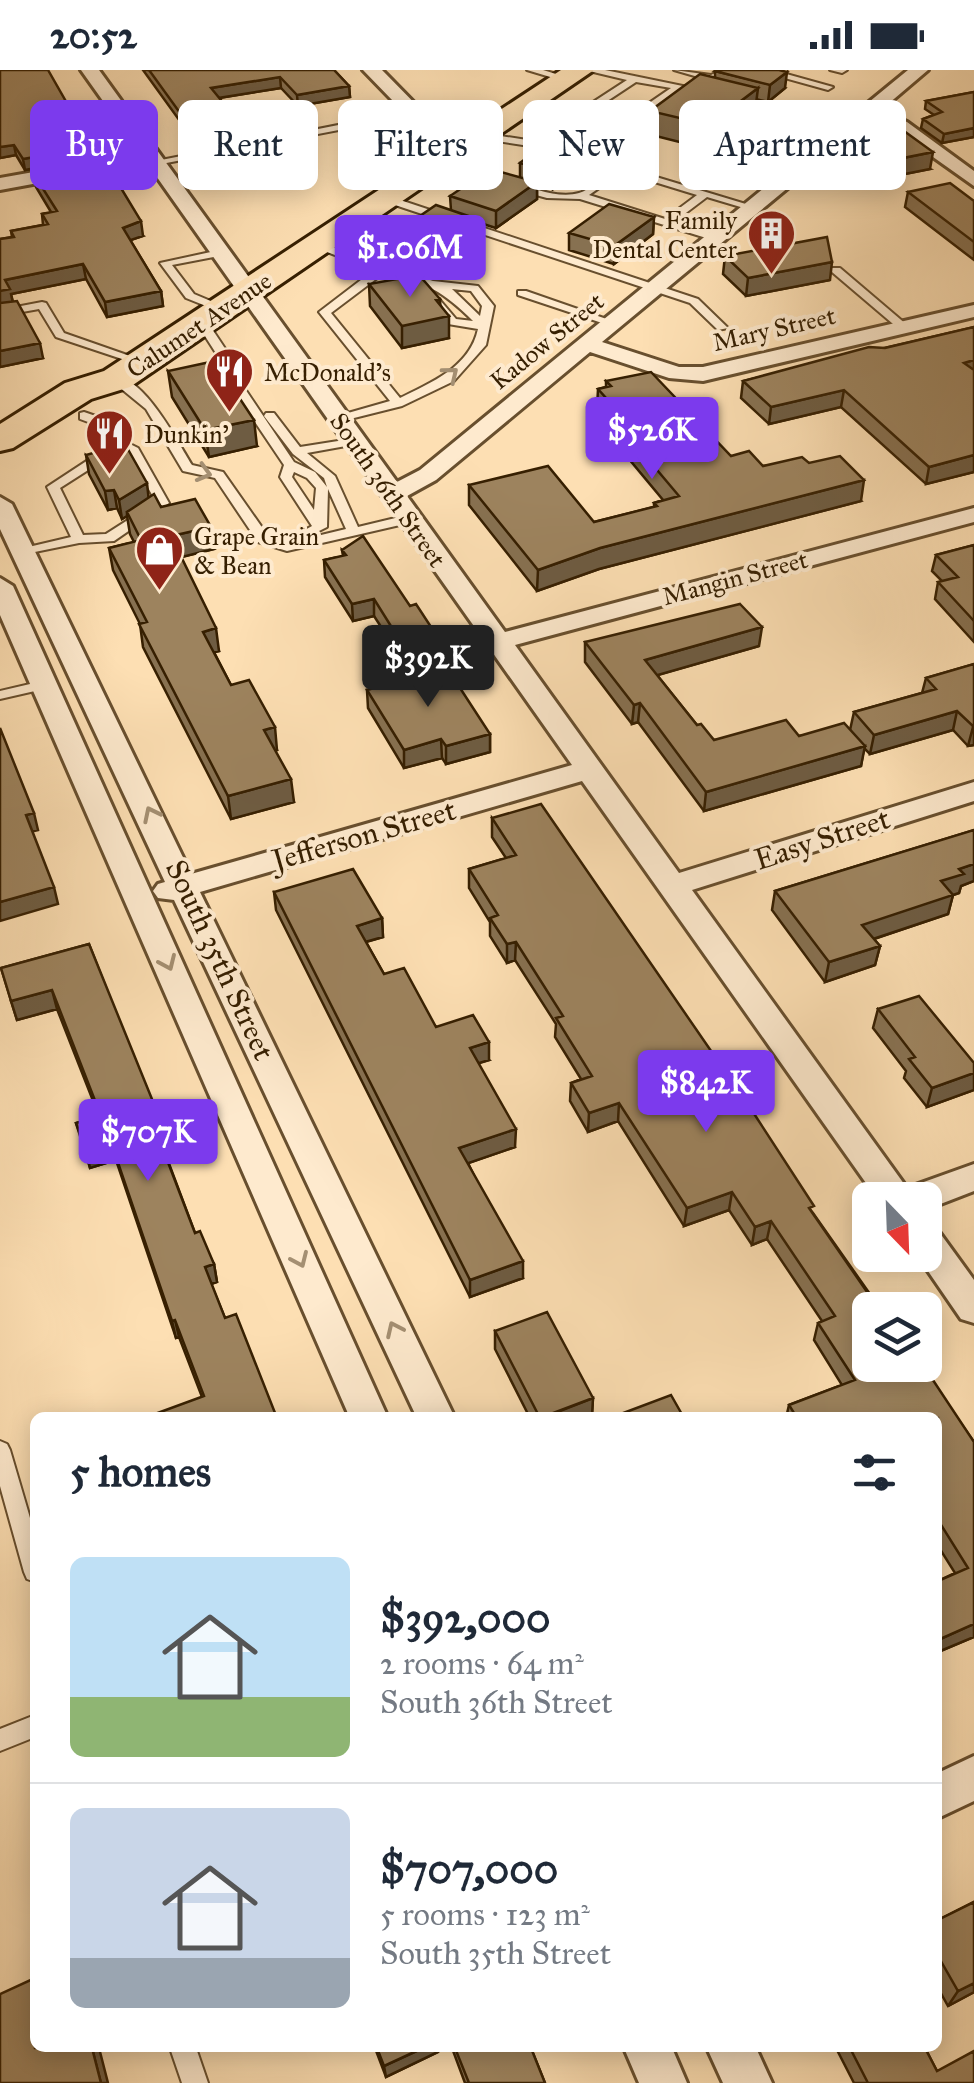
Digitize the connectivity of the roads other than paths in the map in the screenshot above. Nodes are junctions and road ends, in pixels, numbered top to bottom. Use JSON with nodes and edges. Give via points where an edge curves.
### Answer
{"nodes":[{"id":1,"x":90,"y":70,"type":"edge"},
{"id":2,"x":372,"y":70,"type":"edge"},
{"id":3,"x":532,"y":70,"type":"edge"},
{"id":4,"x":679,"y":70,"type":"edge"},
{"id":5,"x":730,"y":70,"type":"edge"},
{"id":6,"x":761,"y":70,"type":"edge"},
{"id":7,"x":919,"y":70,"type":"edge"},
{"id":8,"x":579,"y":73,"type":"edge"},
{"id":9,"x":634,"y":79,"type":"junction"},
{"id":10,"x":828,"y":87,"type":"dead end"},
{"id":11,"x":678,"y":88,"type":"junction"},
{"id":12,"x":112,"y":100,"type":"edge"},
{"id":13,"x":401,"y":100,"type":"edge"},
{"id":14,"x":602,"y":100,"type":"edge"},
{"id":15,"x":728,"y":100,"type":"edge"},
{"id":16,"x":884,"y":100,"type":"edge"},
{"id":17,"x":659,"y":101,"type":"edge"},
{"id":18,"x":518,"y":112,"type":"junction"},
{"id":19,"x":523,"y":113,"type":"edge"},
{"id":20,"x":503,"y":122,"type":"edge"},
{"id":21,"x":338,"y":126,"type":"edge"},
{"id":22,"x":906,"y":130,"type":"edge"},
{"id":23,"x":158,"y":158,"type":"edge"},
{"id":24,"x":158,"y":165,"type":"edge"},
{"id":25,"x":503,"y":174,"type":"edge"},
{"id":26,"x":30,"y":179,"type":"edge"},
{"id":27,"x":659,"y":180,"type":"edge"},
{"id":28,"x":974,"y":180,"type":"edge"},
{"id":29,"x":0,"y":184,"type":"edge"},
{"id":30,"x":400,"y":190,"type":"edge"},
{"id":31,"x":590,"y":190,"type":"edge"},
{"id":32,"x":776,"y":190,"type":"edge"},
{"id":33,"x":706,"y":194,"type":"junction"},
{"id":34,"x":581,"y":196,"type":"junction"},
{"id":35,"x":387,"y":199,"type":"junction"},
{"id":36,"x":754,"y":208,"type":"junction"},
{"id":37,"x":667,"y":222,"type":"junction"},
{"id":38,"x":716,"y":238,"type":"junction"},
{"id":39,"x":318,"y":245,"type":"junction"},
{"id":40,"x":220,"y":253,"type":"junction"},
{"id":41,"x":382,"y":269,"type":"junction"},
{"id":42,"x":836,"y":270,"type":"edge"},
{"id":43,"x":430,"y":284,"type":"junction"},
{"id":44,"x":656,"y":288,"type":"junction"},
{"id":45,"x":522,"y":294,"type":"dead end"},
{"id":46,"x":223,"y":308,"type":"junction"},
{"id":47,"x":974,"y":310,"type":"edge"},
{"id":48,"x":0,"y":313,"type":"edge"},
{"id":49,"x":612,"y":324,"type":"junction"},
{"id":50,"x":484,"y":326,"type":"junction"},
{"id":51,"x":903,"y":327,"type":"junction"},
{"id":52,"x":722,"y":328,"type":"dead end"},
{"id":53,"x":587,"y":344,"type":"junction"},
{"id":54,"x":227,"y":361,"type":"junction"},
{"id":55,"x":129,"y":371,"type":"junction"},
{"id":56,"x":398,"y":403,"type":"junction"},
{"id":57,"x":84,"y":416,"type":"junction"},
{"id":58,"x":346,"y":430,"type":"junction"},
{"id":59,"x":0,"y":440,"type":"edge"},
{"id":60,"x":121,"y":444,"type":"junction"},
{"id":61,"x":297,"y":450,"type":"junction"},
{"id":62,"x":290,"y":465,"type":"junction"},
{"id":63,"x":0,"y":470,"type":"edge"},
{"id":64,"x":391,"y":495,"type":"junction"},
{"id":65,"x":0,"y":504,"type":"edge"},
{"id":66,"x":974,"y":514,"type":"edge"},
{"id":67,"x":408,"y":518,"type":"junction"},
{"id":68,"x":320,"y":527,"type":"junction"},
{"id":69,"x":353,"y":530,"type":"junction"},
{"id":70,"x":79,"y":539,"type":"junction"},
{"id":71,"x":263,"y":539,"type":"junction"},
{"id":72,"x":24,"y":552,"type":"junction"},
{"id":73,"x":0,"y":586,"type":"edge"},
{"id":74,"x":496,"y":642,"type":"junction"},
{"id":75,"x":43,"y":684,"type":"junction"},
{"id":76,"x":0,"y":694,"type":"edge"},
{"id":77,"x":587,"y":770,"type":"junction"},
{"id":78,"x":974,"y":790,"type":"edge"},
{"id":79,"x":670,"y":886,"type":"junction"},
{"id":80,"x":186,"y":887,"type":"junction"},
{"id":81,"x":140,"y":900,"type":"junction"},
{"id":82,"x":974,"y":1177,"type":"edge"},
{"id":83,"x":884,"y":1182,"type":"edge"},
{"id":84,"x":942,"y":1189,"type":"edge"},
{"id":85,"x":942,"y":1263,"type":"edge"},
{"id":86,"x":974,"y":1308,"type":"edge"},
{"id":87,"x":366,"y":1412,"type":"edge"},
{"id":88,"x":433,"y":1412,"type":"edge"},
{"id":89,"x":0,"y":1450,"type":"edge"},
{"id":90,"x":30,"y":1555,"type":"edge"},
{"id":91,"x":30,"y":1728,"type":"edge"},
{"id":92,"x":0,"y":1740,"type":"edge"},
{"id":93,"x":974,"y":1778,"type":"edge"},
{"id":94,"x":942,"y":1794,"type":"edge"},
{"id":95,"x":185,"y":2052,"type":"edge"},
{"id":96,"x":650,"y":2052,"type":"edge"},
{"id":97,"x":733,"y":2052,"type":"edge"},
{"id":98,"x":195,"y":2083,"type":"edge"},
{"id":99,"x":663,"y":2083,"type":"edge"},
{"id":100,"x":748,"y":2083,"type":"edge"}],
"edges":[{"from":1,"to":12,"type":"street","name":"South 36th Street"},
{"from":2,"to":13,"type":"street"},
{"from":3,"to":8,"type":"lane"},
{"from":4,"to":5,"type":"lane","via":[[712,78]]},
{"from":6,"to":10,"type":"lane"},
{"from":7,"to":16,"type":"street","name":"Kadow Street"},
{"from":8,"to":9,"type":"lane"},
{"from":8,"to":18,"type":"main road","name":"Calumet Avenue"},
{"from":9,"to":11,"type":"lane"},
{"from":9,"to":14,"type":"lane"},
{"from":11,"to":15,"type":"lane"},
{"from":11,"to":17,"type":"lane"},
{"from":18,"to":19,"type":"lane"},
{"from":18,"to":20,"type":"main road","name":"Calumet Avenue"},
{"from":21,"to":23,"type":"lane"},
{"from":22,"to":28,"type":"street"},
{"from":24,"to":40,"type":"street","name":"South 36th Street"},
{"from":25,"to":34,"type":"lane","via":[[547,195]]},
{"from":26,"to":29,"type":"street"},
{"from":27,"to":33,"type":"lane"},
{"from":30,"to":35,"type":"main road","name":"Calumet Avenue"},
{"from":31,"to":34,"type":"lane"},
{"from":32,"to":36,"type":"street","name":"Kadow Street"},
{"from":33,"to":36,"type":"lane"},
{"from":33,"to":37,"type":"lane"},
{"from":34,"to":37,"type":"lane"},
{"from":35,"to":39,"type":"main road","name":"Calumet Avenue"},
{"from":35,"to":44,"type":"lane"},
{"from":36,"to":38,"type":"street","name":"Kadow Street"},
{"from":37,"to":38,"type":"lane"},
{"from":38,"to":44,"type":"street","name":"Kadow Street"},
{"from":39,"to":41,"type":"lane"},
{"from":39,"to":46,"type":"main road","name":"Calumet Avenue"},
{"from":40,"to":46,"type":"street","name":"South 36th Street"},
{"from":40,"to":46,"type":"lane","via":[[165,263],[190,296]]},
{"from":41,"to":43,"type":"lane"},
{"from":41,"to":56,"type":"lane","via":[[325,312]]},
{"from":42,"to":51,"type":"lane"},
{"from":43,"to":50,"type":"lane","via":[[464,291],[480,308]]},
{"from":43,"to":50,"type":"lane","via":[[430,294],[452,322]]},
{"from":44,"to":49,"type":"street","name":"Kadow Street"},
{"from":44,"to":52,"type":"lane","via":[[694,301]]},
{"from":45,"to":49,"type":"lane"},
{"from":46,"to":54,"type":"lane"},
{"from":46,"to":55,"type":"main road","name":"Calumet Avenue"},
{"from":46,"to":58,"type":"street","name":"South 36th Street"},
{"from":47,"to":51,"type":"street","name":"Mary Street"},
{"from":48,"to":55,"type":"lane","via":[[42,304],[60,335]]},
{"from":49,"to":53,"type":"street","name":"Kadow Street"},
{"from":56,"to":50,"type":"lane","one_way":true,"via":[[450,378],[480,345]]},
{"from":51,"to":53,"type":"street","name":"Mary Street","via":[[703,374],[677,373]]},
{"from":53,"to":64,"type":"street","name":"Kadow Street","via":[[428,475]]},
{"from":54,"to":61,"type":"lane"},
{"from":54,"to":62,"type":"lane","via":[[224,367]]},
{"from":55,"to":57,"type":"main road","name":"Calumet Avenue"},
{"from":55,"to":59,"type":"main road","name":"Calumet Avenue","via":[[72,395]]},
{"from":55,"to":71,"type":"lane","one_way":true,"via":[[187,468],[219,475]]},
{"from":56,"to":58,"type":"lane"},
{"from":57,"to":60,"type":"lane","via":[[109,426]]},
{"from":57,"to":63,"type":"main road","name":"Calumet Avenue"},
{"from":58,"to":61,"type":"lane"},
{"from":58,"to":64,"type":"street","name":"South 36th Street"},
{"from":60,"to":70,"type":"lane","via":[[53,487]]},
{"from":60,"to":70,"type":"lane","via":[[134,451],[162,503],[109,538]]},
{"from":61,"to":69,"type":"lane","via":[[329,476]]},
{"from":62,"to":68,"type":"lane","via":[[286,476]]},
{"from":62,"to":68,"type":"lane","via":[[322,488]]},
{"from":64,"to":67,"type":"street","name":"South 36th Street"},
{"from":65,"to":72,"type":"street","name":"South 35th Street"},
{"from":66,"to":74,"type":"street","name":"Mangin Street"},
{"from":67,"to":69,"type":"lane"},
{"from":67,"to":74,"type":"street","name":"South 36th Street"},
{"from":68,"to":71,"type":"lane"},
{"from":69,"to":71,"type":"lane","via":[[287,547]]},
{"from":70,"to":72,"type":"lane"},
{"from":80,"to":72,"type":"street","name":"South 35th Street","one_way":true},
{"from":73,"to":75,"type":"street","name":"South 35th Street"},
{"from":74,"to":77,"type":"street","name":"South 36th Street"},
{"from":75,"to":76,"type":"lane"},
{"from":75,"to":81,"type":"street","name":"South 35th Street"},
{"from":77,"to":79,"type":"street","name":"South 36th Street"},
{"from":77,"to":80,"type":"street","name":"Jefferson Street"},
{"from":78,"to":79,"type":"street","name":"Easy Street"},
{"from":79,"to":83,"type":"street","name":"South 36th Street"},
{"from":80,"to":81,"type":"street","name":"Jefferson Street"},
{"from":88,"to":80,"type":"street","name":"South 35th Street","one_way":true},
{"from":81,"to":87,"type":"street","name":"South 35th Street","one_way":true},
{"from":82,"to":84,"type":"street"},
{"from":85,"to":86,"type":"street"},
{"from":89,"to":90,"type":"lane"},
{"from":91,"to":92,"type":"lane"},
{"from":93,"to":94,"type":"street"},
{"from":95,"to":98,"type":"lane"},
{"from":96,"to":99,"type":"street"},
{"from":97,"to":100,"type":"street"}]}
